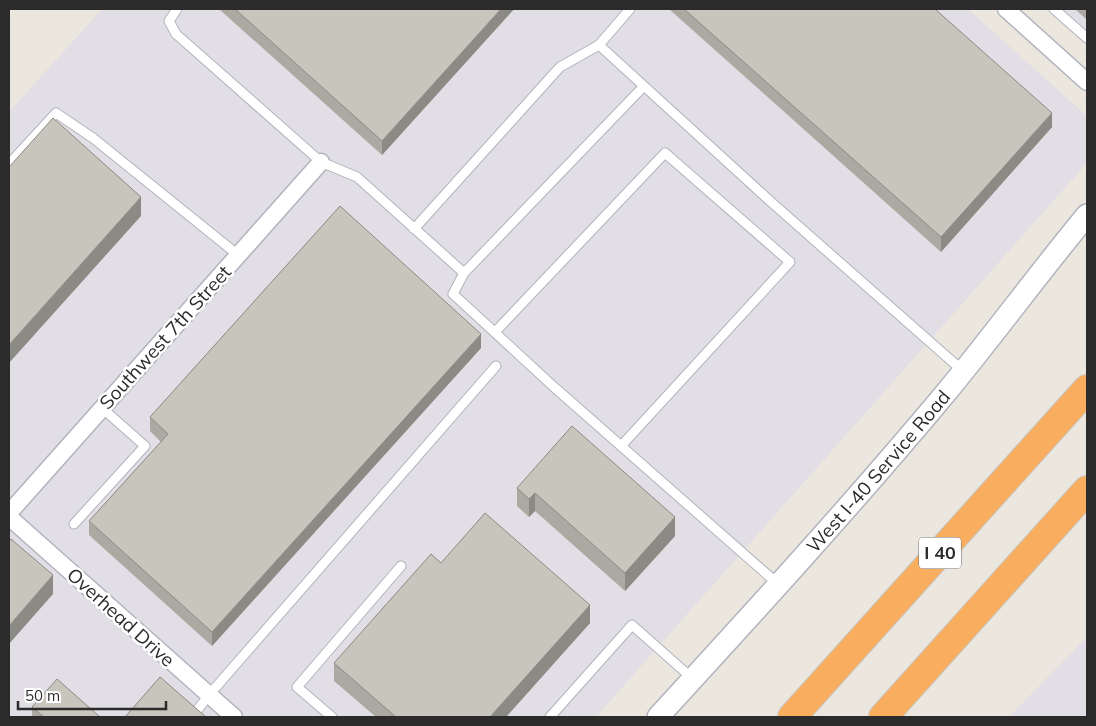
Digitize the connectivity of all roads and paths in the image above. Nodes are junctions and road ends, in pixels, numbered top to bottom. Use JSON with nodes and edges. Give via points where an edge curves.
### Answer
{"nodes":[{"id":1,"x":177,"y":9,"type":"edge"},
{"id":2,"x":630,"y":9,"type":"edge"},
{"id":3,"x":1006,"y":9,"type":"edge"},
{"id":4,"x":1054,"y":9,"type":"edge"},
{"id":5,"x":1087,"y":38,"type":"edge"},
{"id":6,"x":599,"y":44,"type":"junction"},
{"id":7,"x":1087,"y":82,"type":"edge"},
{"id":8,"x":643,"y":87,"type":"junction"},
{"id":9,"x":321,"y":162,"type":"junction"},
{"id":10,"x":9,"y":164,"type":"edge"},
{"id":11,"x":1087,"y":215,"type":"edge"},
{"id":12,"x":414,"y":229,"type":"junction"},
{"id":13,"x":238,"y":256,"type":"junction"},
{"id":14,"x":464,"y":274,"type":"junction"},
{"id":15,"x":495,"y":332,"type":"junction"},
{"id":16,"x":496,"y":366,"type":"dead end"},
{"id":17,"x":964,"y":371,"type":"junction"},
{"id":18,"x":1087,"y":389,"type":"edge"},
{"id":19,"x":102,"y":408,"type":"junction"},
{"id":20,"x":621,"y":446,"type":"junction"},
{"id":21,"x":1087,"y":490,"type":"edge"},
{"id":22,"x":9,"y":513,"type":"edge"},
{"id":23,"x":9,"y":516,"type":"edge"},
{"id":24,"x":74,"y":524,"type":"dead end"},
{"id":25,"x":400,"y":566,"type":"dead end"},
{"id":26,"x":779,"y":584,"type":"junction"},
{"id":27,"x":693,"y":679,"type":"junction"},
{"id":28,"x":209,"y":695,"type":"junction"},
{"id":29,"x":192,"y":717,"type":"edge"},
{"id":30,"x":234,"y":717,"type":"edge"},
{"id":31,"x":332,"y":717,"type":"edge"},
{"id":32,"x":550,"y":717,"type":"edge"},
{"id":33,"x":658,"y":717,"type":"edge"},
{"id":34,"x":792,"y":717,"type":"edge"},
{"id":35,"x":883,"y":717,"type":"edge"}],
"edges":[{"from":1,"to":9,"type":"lane","via":[[169,21],[176,34]]},
{"from":2,"to":6,"type":"lane"},
{"from":3,"to":7,"type":"street"},
{"from":4,"to":5,"type":"lane"},
{"from":6,"to":8,"type":"lane"},
{"from":6,"to":12,"type":"lane","via":[[560,67]]},
{"from":8,"to":14,"type":"lane"},
{"from":8,"to":17,"type":"lane"},
{"from":9,"to":12,"type":"lane","via":[[357,177]]},
{"from":9,"to":13,"type":"street","name":"Southwest 7th Street"},
{"from":10,"to":13,"type":"lane","via":[[56,112],[93,138]]},
{"from":11,"to":17,"type":"street","name":"West I-40 Service Road"},
{"from":12,"to":14,"type":"lane"},
{"from":13,"to":19,"type":"street","name":"Southwest 7th Street"},
{"from":14,"to":15,"type":"lane","via":[[453,294]]},
{"from":15,"to":20,"type":"lane"},
{"from":15,"to":20,"type":"lane","via":[[665,153],[790,262]]},
{"from":16,"to":28,"type":"lane"},
{"from":17,"to":26,"type":"street","name":"West I-40 Service Road"},
{"from":18,"to":34,"type":"highway","number":"I 40"},
{"from":19,"to":22,"type":"street","name":"Southwest 7th Street"},
{"from":19,"to":24,"type":"lane","via":[[145,446]]},
{"from":20,"to":26,"type":"lane"},
{"from":21,"to":35,"type":"highway"},
{"from":23,"to":28,"type":"street","name":"Overhead Drive"},
{"from":25,"to":31,"type":"lane","via":[[297,687]]},
{"from":26,"to":27,"type":"street","name":"West I-40 Service Road"},
{"from":27,"to":32,"type":"lane","via":[[632,625]]},
{"from":27,"to":33,"type":"street","name":"West I-40 Service Road"},
{"from":28,"to":29,"type":"lane"},
{"from":28,"to":30,"type":"street","name":"Overhead Drive"}]}
